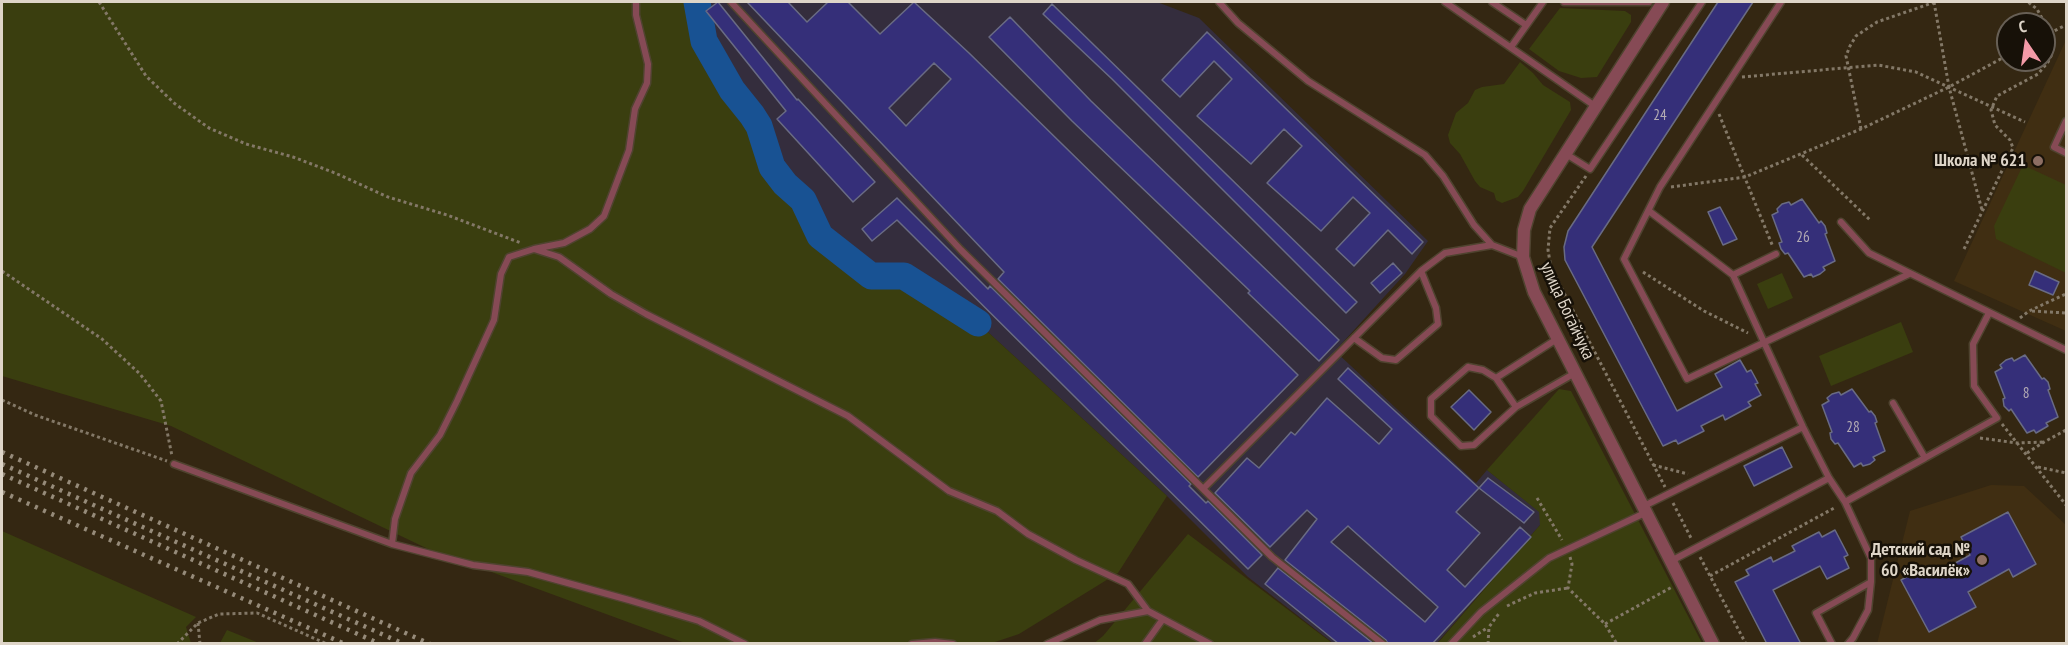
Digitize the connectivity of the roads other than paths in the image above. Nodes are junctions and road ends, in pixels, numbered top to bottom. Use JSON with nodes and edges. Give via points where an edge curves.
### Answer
{"nodes":[{"id":1,"x":636,"y":2,"type":"edge"},
{"id":2,"x":731,"y":2,"type":"edge"},
{"id":3,"x":1219,"y":2,"type":"edge"},
{"id":4,"x":1445,"y":2,"type":"edge"},
{"id":5,"x":1492,"y":2,"type":"edge"},
{"id":6,"x":1543,"y":2,"type":"edge"},
{"id":7,"x":1564,"y":2,"type":"edge"},
{"id":8,"x":1649,"y":2,"type":"edge"},
{"id":9,"x":1663,"y":2,"type":"edge"},
{"id":10,"x":1702,"y":2,"type":"edge"},
{"id":11,"x":1781,"y":2,"type":"edge"},
{"id":12,"x":1526,"y":26,"type":"junction"},
{"id":13,"x":1511,"y":47,"type":"junction"},
{"id":14,"x":1595,"y":106,"type":"junction"},
{"id":15,"x":2067,"y":121,"type":"edge"},
{"id":16,"x":1565,"y":153,"type":"junction"},
{"id":17,"x":2067,"y":153,"type":"edge"},
{"id":18,"x":1650,"y":211,"type":"junction"},
{"id":19,"x":1841,"y":222,"type":"dead end"},
{"id":20,"x":1492,"y":245,"type":"junction"},
{"id":21,"x":534,"y":249,"type":"junction"},
{"id":22,"x":1776,"y":254,"type":"road end"},
{"id":23,"x":1523,"y":257,"type":"junction"},
{"id":24,"x":1421,"y":272,"type":"junction"},
{"id":25,"x":1909,"y":274,"type":"junction"},
{"id":26,"x":1733,"y":275,"type":"junction"},
{"id":27,"x":1989,"y":313,"type":"junction"},
{"id":28,"x":1354,"y":338,"type":"junction"},
{"id":29,"x":1558,"y":338,"type":"junction"},
{"id":30,"x":1764,"y":341,"type":"junction"},
{"id":31,"x":2067,"y":350,"type":"edge"},
{"id":32,"x":1576,"y":372,"type":"junction"},
{"id":33,"x":1496,"y":378,"type":"junction"},
{"id":34,"x":1893,"y":404,"type":"dead end"},
{"id":35,"x":1516,"y":407,"type":"junction"},
{"id":36,"x":1803,"y":427,"type":"junction"},
{"id":37,"x":1925,"y":458,"type":"junction"},
{"id":38,"x":174,"y":464,"type":"road end"},
{"id":39,"x":1829,"y":478,"type":"junction"},
{"id":40,"x":1204,"y":488,"type":"junction"},
{"id":41,"x":1845,"y":502,"type":"junction"},
{"id":42,"x":1646,"y":509,"type":"junction"},
{"id":43,"x":392,"y":544,"type":"junction"},
{"id":44,"x":1671,"y":561,"type":"junction"},
{"id":45,"x":1871,"y":582,"type":"junction"},
{"id":46,"x":1148,"y":611,"type":"junction"},
{"id":47,"x":1163,"y":619,"type":"junction"},
{"id":48,"x":745,"y":644,"type":"edge"},
{"id":49,"x":912,"y":644,"type":"edge"},
{"id":50,"x":953,"y":644,"type":"edge"},
{"id":51,"x":1047,"y":644,"type":"edge"},
{"id":52,"x":1144,"y":644,"type":"edge"},
{"id":53,"x":1210,"y":644,"type":"edge"},
{"id":54,"x":1383,"y":644,"type":"edge"},
{"id":55,"x":1451,"y":644,"type":"edge"},
{"id":56,"x":1713,"y":644,"type":"edge"},
{"id":57,"x":1832,"y":644,"type":"edge"},
{"id":58,"x":1848,"y":644,"type":"edge"}],
"edges":[{"from":1,"to":21,"type":"lane","via":[[648,64],[647,83],[635,109],[629,150],[604,216],[590,230],[564,243]]},
{"from":2,"to":40,"type":"lane","via":[[961,250]]},
{"from":3,"to":20,"type":"lane","via":[[1238,23],[1308,81],[1425,155]]},
{"from":4,"to":13,"type":"lane"},
{"from":5,"to":12,"type":"lane"},
{"from":6,"to":12,"type":"lane"},
{"from":7,"to":8,"type":"lane"},
{"from":9,"to":14,"type":"street","name":"улица Богайчука"},
{"from":10,"to":16,"type":"lane","via":[[1590,169]]},
{"from":11,"to":18,"type":"lane","via":[[1660,188]]},
{"from":12,"to":13,"type":"lane"},
{"from":13,"to":14,"type":"lane"},
{"from":14,"to":16,"type":"street","name":"улица Богайчука"},
{"from":15,"to":17,"type":"lane","via":[[2054,147]]},
{"from":16,"to":23,"type":"street","name":"улица Богайчука","via":[[1530,209]]},
{"from":18,"to":26,"type":"lane"},
{"from":18,"to":30,"type":"lane","via":[[1623,259],[1687,379]]},
{"from":19,"to":25,"type":"lane","via":[[1869,253]]},
{"from":20,"to":23,"type":"lane"},
{"from":20,"to":24,"type":"lane","via":[[1445,253]]},
{"from":21,"to":43,"type":"lane","via":[[508,257],[501,274],[494,320],[440,435],[411,473],[394,519]]},
{"from":21,"to":46,"type":"lane","via":[[559,257],[646,314],[848,416],[949,491],[997,511],[1028,534],[1128,584]]},
{"from":22,"to":26,"type":"lane"},
{"from":23,"to":29,"type":"street","name":"улица Богайчука","via":[[1534,292]]},
{"from":24,"to":28,"type":"lane"},
{"from":24,"to":28,"type":"lane","via":[[1436,308],[1438,324],[1396,360],[1382,358]]},
{"from":25,"to":27,"type":"lane"},
{"from":25,"to":30,"type":"lane"},
{"from":26,"to":30,"type":"lane"},
{"from":27,"to":31,"type":"lane"},
{"from":27,"to":37,"type":"lane","via":[[1973,344],[1974,386],[1997,418]]},
{"from":28,"to":40,"type":"lane"},
{"from":29,"to":32,"type":"street","name":"улица Богайчука"},
{"from":29,"to":33,"type":"lane"},
{"from":30,"to":36,"type":"lane"},
{"from":32,"to":35,"type":"lane"},
{"from":32,"to":42,"type":"street","name":"улица Богайчука"},
{"from":33,"to":35,"type":"lane"},
{"from":33,"to":35,"type":"lane","via":[[1468,367],[1431,399],[1431,416],[1461,446],[1474,445]]},
{"from":34,"to":37,"type":"lane"},
{"from":36,"to":39,"type":"lane"},
{"from":36,"to":42,"type":"lane","via":[[1668,493]]},
{"from":37,"to":41,"type":"lane"},
{"from":38,"to":43,"type":"lane"},
{"from":39,"to":41,"type":"lane"},
{"from":39,"to":44,"type":"lane"},
{"from":40,"to":54,"type":"lane","via":[[1272,557]]},
{"from":41,"to":45,"type":"lane","via":[[1871,558]]},
{"from":42,"to":44,"type":"street","name":"улица Богайчука"},
{"from":42,"to":55,"type":"lane","via":[[1549,558],[1481,612]]},
{"from":43,"to":48,"type":"lane","via":[[473,565],[528,572],[639,603],[699,621]]},
{"from":44,"to":56,"type":"street","name":"улица Богайчука"},
{"from":45,"to":57,"type":"lane","via":[[1816,613]]},
{"from":45,"to":58,"type":"lane","via":[[1868,610]]},
{"from":46,"to":47,"type":"lane"},
{"from":46,"to":51,"type":"lane","via":[[1100,620]]},
{"from":47,"to":52,"type":"lane"},
{"from":47,"to":53,"type":"lane"},
{"from":49,"to":50,"type":"lane"}]}
